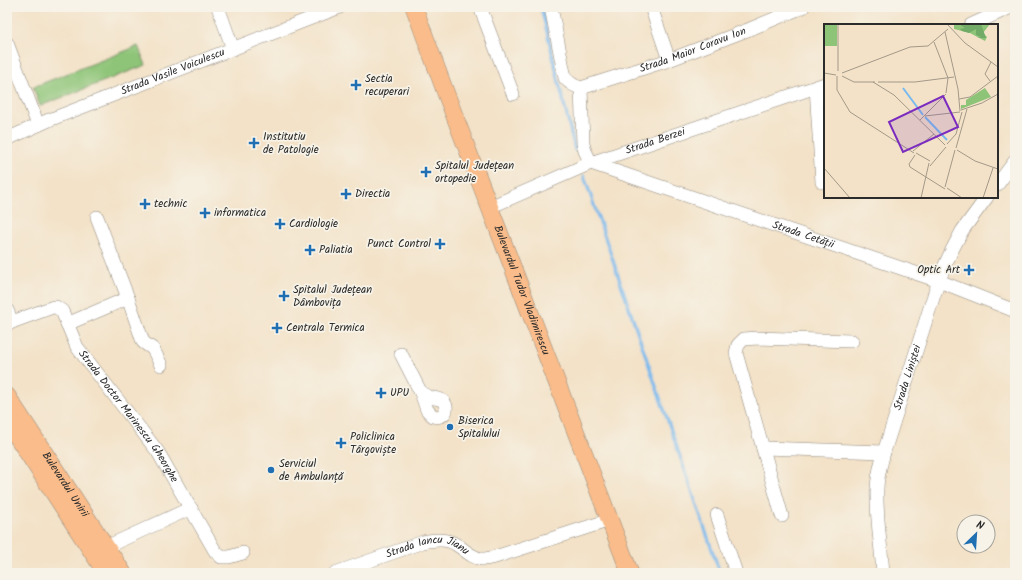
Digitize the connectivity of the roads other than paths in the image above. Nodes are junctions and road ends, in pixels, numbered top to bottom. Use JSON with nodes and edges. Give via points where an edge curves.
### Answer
{"nodes":[{"id":1,"x":218,"y":7,"type":"edge"},
{"id":2,"x":340,"y":7,"type":"edge"},
{"id":3,"x":414,"y":7,"type":"edge"},
{"id":4,"x":480,"y":7,"type":"edge"},
{"id":5,"x":551,"y":7,"type":"edge"},
{"id":6,"x":652,"y":7,"type":"edge"},
{"id":7,"x":803,"y":7,"type":"edge"},
{"id":8,"x":1011,"y":7,"type":"edge"},
{"id":9,"x":973,"y":24,"type":"edge"},
{"id":10,"x":7,"y":43,"type":"edge"},
{"id":11,"x":233,"y":49,"type":"junction"},
{"id":12,"x":669,"y":60,"type":"junction"},
{"id":13,"x":821,"y":85,"type":"edge"},
{"id":14,"x":581,"y":88,"type":"junction"},
{"id":15,"x":513,"y":94,"type":"dead end"},
{"id":16,"x":38,"y":125,"type":"junction"},
{"id":17,"x":7,"y":139,"type":"edge"},
{"id":18,"x":1015,"y":161,"type":"edge"},
{"id":19,"x":591,"y":163,"type":"junction"},
{"id":20,"x":822,"y":182,"type":"dead end"},
{"id":21,"x":998,"y":183,"type":"edge"},
{"id":22,"x":986,"y":198,"type":"edge"},
{"id":23,"x":490,"y":207,"type":"junction"},
{"id":24,"x":97,"y":217,"type":"dead end"},
{"id":25,"x":939,"y":281,"type":"junction"},
{"id":26,"x":128,"y":298,"type":"junction"},
{"id":27,"x":1015,"y":311,"type":"edge"},
{"id":28,"x":9,"y":319,"type":"edge"},
{"id":29,"x":67,"y":324,"type":"junction"},
{"id":30,"x":852,"y":341,"type":"dead end"},
{"id":31,"x":401,"y":354,"type":"dead end"},
{"id":32,"x":161,"y":365,"type":"dead end"},
{"id":33,"x":421,"y":393,"type":"dead end"},
{"id":34,"x":7,"y":396,"type":"edge"},
{"id":35,"x":7,"y":421,"type":"edge"},
{"id":36,"x":763,"y":448,"type":"junction"},
{"id":37,"x":884,"y":452,"type":"junction"},
{"id":38,"x":42,"y":462,"type":"junction"},
{"id":39,"x":191,"y":508,"type":"junction"},
{"id":40,"x":716,"y":515,"type":"dead end"},
{"id":41,"x":782,"y":516,"type":"dead end"},
{"id":42,"x":610,"y":520,"type":"junction"},
{"id":43,"x":100,"y":550,"type":"junction"},
{"id":44,"x":243,"y":553,"type":"dead end"},
{"id":45,"x":106,"y":573,"type":"edge"},
{"id":46,"x":123,"y":573,"type":"edge"},
{"id":47,"x":335,"y":573,"type":"edge"},
{"id":48,"x":630,"y":573,"type":"edge"},
{"id":49,"x":736,"y":573,"type":"edge"},
{"id":50,"x":883,"y":573,"type":"edge"}],
"edges":[{"from":1,"to":11,"type":"street"},
{"from":2,"to":11,"type":"street","name":"Strada Vasile Voiculescu"},
{"from":3,"to":23,"type":"main road","name":"Bulevardul Tudor Vladimirescu"},
{"from":4,"to":15,"type":"street"},
{"from":5,"to":14,"type":"street","via":[[565,78],[569,83]]},
{"from":6,"to":12,"type":"street"},
{"from":7,"to":12,"type":"street","name":"Strada Maior Coravu Ion"},
{"from":8,"to":9,"type":"street"},
{"from":10,"to":16,"type":"street"},
{"from":11,"to":16,"type":"street","name":"Strada Vasile Voiculescu"},
{"from":12,"to":14,"type":"street","name":"Strada Maior Coravu Ion"},
{"from":13,"to":19,"type":"street","name":"Strada Berzei"},
{"from":13,"to":20,"type":"street"},
{"from":14,"to":19,"type":"street","via":[[583,144]]},
{"from":16,"to":17,"type":"street","name":"Strada Vasile Voiculescu"},
{"from":18,"to":21,"type":"street"},
{"from":19,"to":23,"type":"street","name":"Strada Berzei"},
{"from":19,"to":25,"type":"street","name":"Strada Cetății"},
{"from":22,"to":25,"type":"street","name":"Strada Liniștei","via":[[956,240]]},
{"from":23,"to":42,"type":"main road","name":"Bulevardul Tudor Vladimirescu"},
{"from":24,"to":26,"type":"street"},
{"from":25,"to":27,"type":"street","name":"Strada Cetății"},
{"from":25,"to":37,"type":"street","name":"Strada Liniștei"},
{"from":26,"to":29,"type":"street"},
{"from":26,"to":32,"type":"street","via":[[143,342],[153,349]]},
{"from":28,"to":29,"type":"street","name":"Strada Doctor Marinescu Gheorghe","via":[[56,307],[62,311]]},
{"from":29,"to":39,"type":"street","name":"Strada Doctor Marinescu Gheorghe","via":[[78,347],[158,452]]},
{"from":30,"to":36,"type":"street","via":[[757,338],[744,339],[738,345],[736,353]]},
{"from":31,"to":33,"type":"street"},
{"from":34,"to":38,"type":"main road","name":"Bulevardul Unirii"},
{"from":35,"to":38,"type":"main road","name":"Bulevardul Unirii"},
{"from":36,"to":37,"type":"street"},
{"from":36,"to":41,"type":"street"},
{"from":37,"to":50,"type":"street","name":"Strada Liniștei","via":[[877,488]]},
{"from":38,"to":43,"type":"main road","name":"Bulevardul Unirii"},
{"from":39,"to":43,"type":"street"},
{"from":39,"to":44,"type":"street","name":"Strada Doctor Marinescu Gheorghe","via":[[221,557]]},
{"from":40,"to":49,"type":"street"},
{"from":42,"to":47,"type":"street","name":"Strada Iancu Jianu","via":[[495,557],[482,559],[449,541],[431,540]]},
{"from":42,"to":48,"type":"main road","name":"Bulevardul Tudor Vladimirescu"},
{"from":43,"to":45,"type":"main road","name":"Bulevardul Unirii"},
{"from":43,"to":46,"type":"main road","name":"Bulevardul Unirii"}]}
